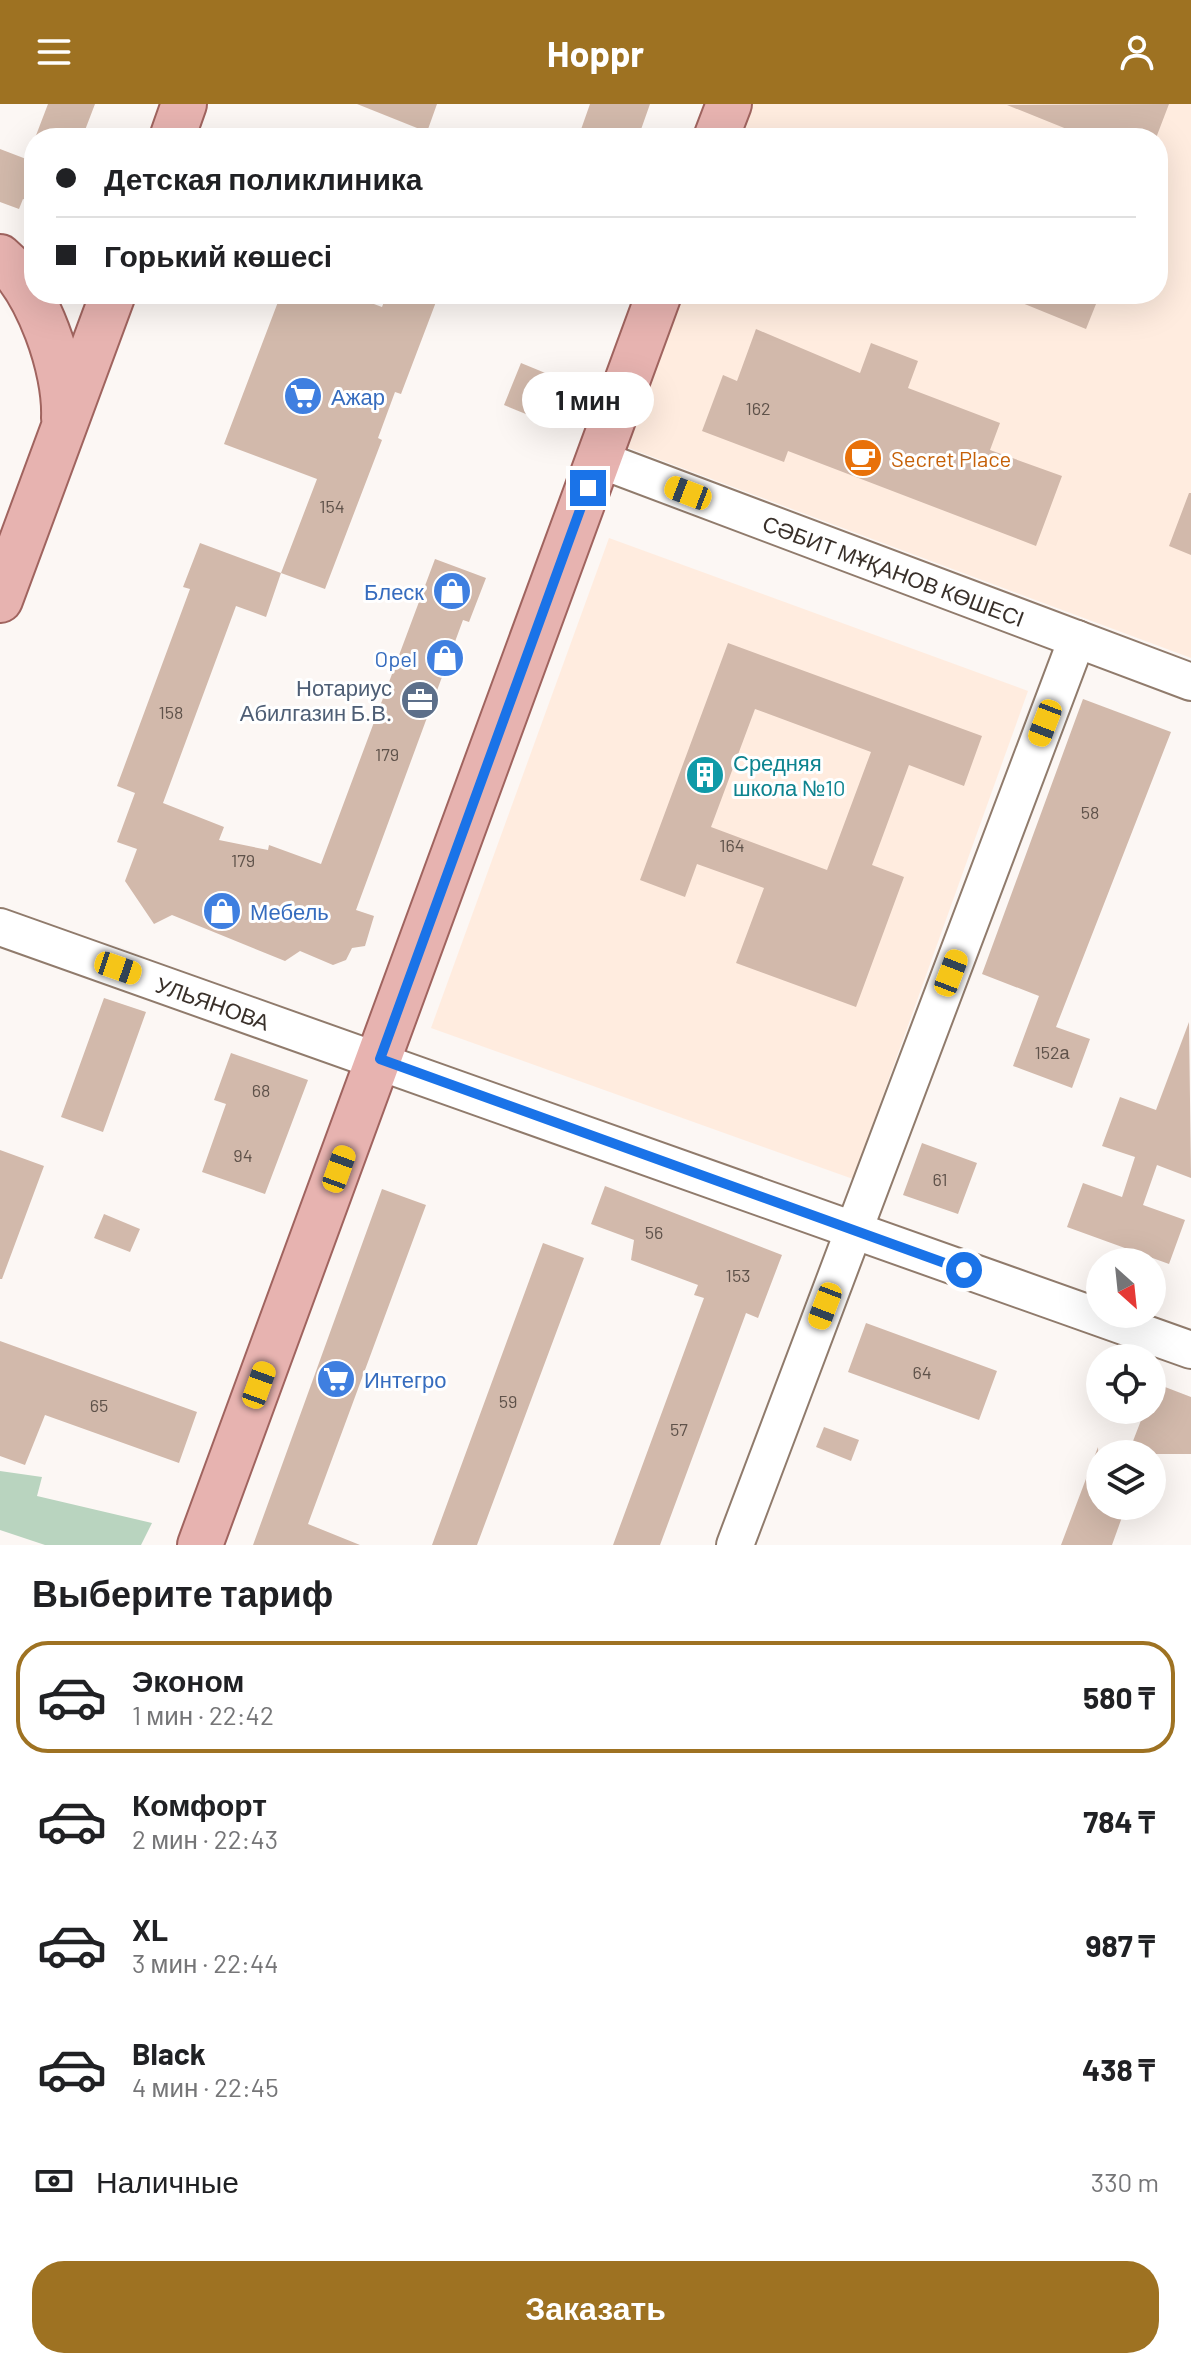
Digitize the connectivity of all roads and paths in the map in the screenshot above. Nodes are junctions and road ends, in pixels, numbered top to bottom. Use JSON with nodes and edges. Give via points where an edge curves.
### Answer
{"nodes":[{"id":1,"x":184,"y":104,"type":"edge"},
{"id":2,"x":729,"y":104,"type":"edge"},
{"id":3,"x":176,"y":128,"type":"edge"},
{"id":4,"x":720,"y":128,"type":"edge"},
{"id":5,"x":0,"y":244,"type":"edge"},
{"id":6,"x":24,"y":246,"type":"edge"},
{"id":7,"x":24,"y":254,"type":"edge"},
{"id":8,"x":0,"y":257,"type":"edge"},
{"id":9,"x":24,"y":288,"type":"edge"},
{"id":10,"x":33,"y":304,"type":"edge"},
{"id":11,"x":109,"y":304,"type":"edge"},
{"id":12,"x":655,"y":304,"type":"edge"},
{"id":13,"x":63,"y":429,"type":"junction"},
{"id":14,"x":598,"y":459,"type":"junction"},
{"id":15,"x":0,"y":600,"type":"edge"},
{"id":16,"x":1077,"y":639,"type":"junction"},
{"id":17,"x":1191,"y":682,"type":"edge"},
{"id":18,"x":0,"y":927,"type":"edge"},
{"id":19,"x":380,"y":1059,"type":"junction"},
{"id":20,"x":854,"y":1230,"type":"junction"},
{"id":21,"x":1191,"y":1350,"type":"edge"},
{"id":22,"x":200,"y":1545,"type":"edge"},
{"id":23,"x":735,"y":1545,"type":"edge"}],
"edges":[{"from":1,"to":3,"type":"main road"},
{"from":2,"to":4,"type":"main road"},
{"from":5,"to":6,"type":"main road"},
{"from":5,"to":7,"type":"street"},
{"from":8,"to":9,"type":"main road"},
{"from":10,"to":13,"type":"main road","via":[[59,367]]},
{"from":11,"to":13,"type":"main road"},
{"from":12,"to":14,"type":"main road"},
{"from":13,"to":15,"type":"main road"},
{"from":14,"to":16,"type":"street","name":"СӘБИТ МҰҚАНОВ КӨШЕСІ"},
{"from":14,"to":19,"type":"main road"},
{"from":16,"to":17,"type":"street","name":"СӘБИТ МҰҚАНОВ КӨШЕСІ"},
{"from":16,"to":20,"type":"street"},
{"from":18,"to":19,"type":"street","name":"УЛЬЯНОВА"},
{"from":19,"to":20,"type":"street","name":"УЛЬЯНОВА"},
{"from":19,"to":22,"type":"main road"},
{"from":20,"to":21,"type":"street","name":"УЛЬЯНОВА"},
{"from":20,"to":23,"type":"street"}]}
